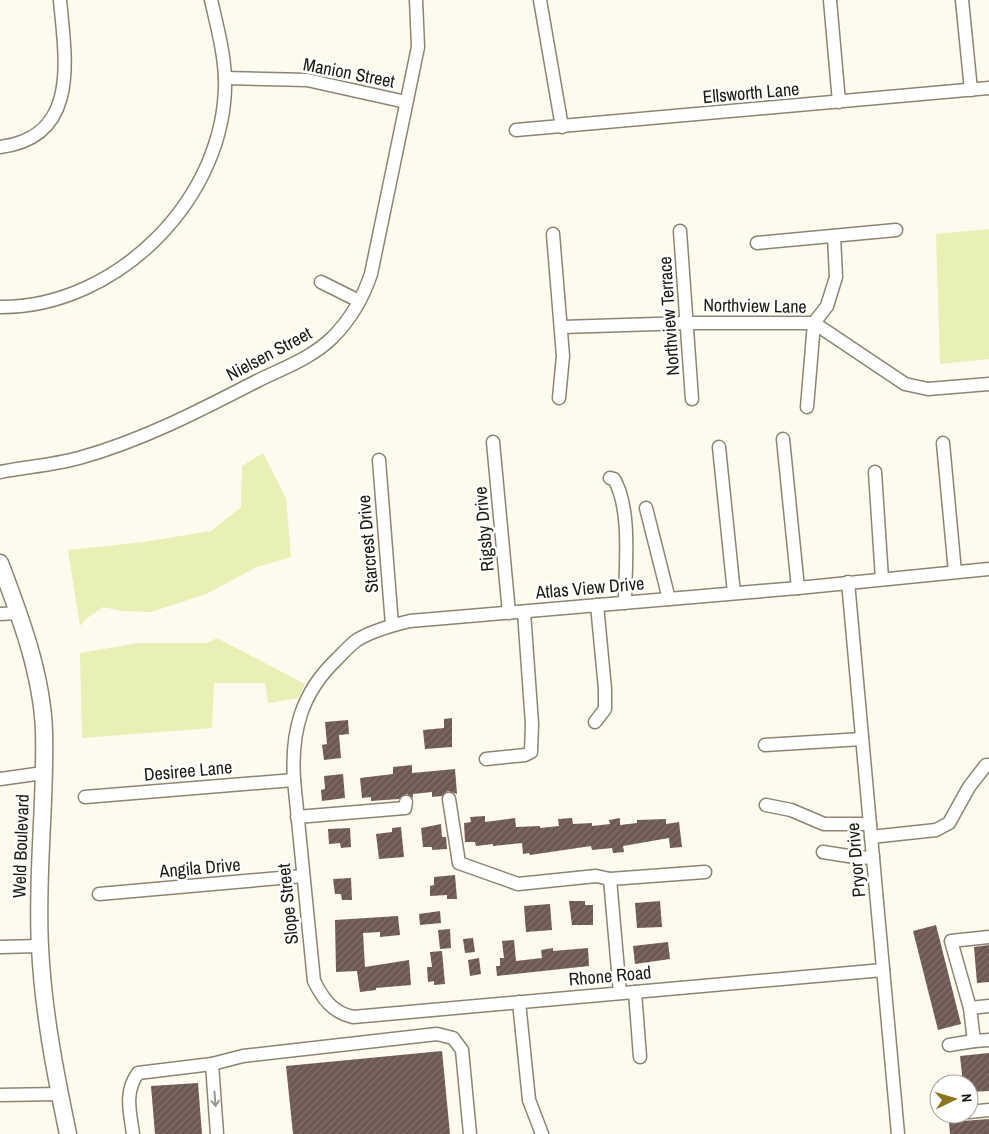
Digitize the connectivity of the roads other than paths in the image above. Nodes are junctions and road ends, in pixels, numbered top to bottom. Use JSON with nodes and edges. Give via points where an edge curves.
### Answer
{"nodes":[{"id":1,"x":60,"y":0,"type":"edge"},
{"id":2,"x":211,"y":0,"type":"edge"},
{"id":3,"x":416,"y":0,"type":"edge"},
{"id":4,"x":540,"y":0,"type":"edge"},
{"id":5,"x":830,"y":0,"type":"edge"},
{"id":6,"x":962,"y":0,"type":"edge"},
{"id":7,"x":225,"y":78,"type":"junction"},
{"id":8,"x":989,"y":88,"type":"edge"},
{"id":9,"x":971,"y":90,"type":"junction"},
{"id":10,"x":406,"y":102,"type":"junction"},
{"id":11,"x":839,"y":102,"type":"junction"},
{"id":12,"x":562,"y":127,"type":"junction"},
{"id":13,"x":516,"y":130,"type":"dead end"},
{"id":14,"x":0,"y":147,"type":"edge"},
{"id":15,"x":896,"y":230,"type":"dead end"},
{"id":16,"x":680,"y":231,"type":"dead end"},
{"id":17,"x":553,"y":234,"type":"dead end"},
{"id":18,"x":834,"y":236,"type":"junction"},
{"id":19,"x":757,"y":243,"type":"dead end"},
{"id":20,"x":322,"y":282,"type":"dead end"},
{"id":21,"x":359,"y":301,"type":"junction"},
{"id":22,"x":0,"y":307,"type":"edge"},
{"id":23,"x":688,"y":322,"type":"junction"},
{"id":24,"x":814,"y":323,"type":"junction"},
{"id":25,"x":562,"y":327,"type":"junction"},
{"id":26,"x":989,"y":384,"type":"edge"},
{"id":27,"x":559,"y":398,"type":"dead end"},
{"id":28,"x":692,"y":399,"type":"dead end"},
{"id":29,"x":807,"y":407,"type":"dead end"},
{"id":30,"x":783,"y":439,"type":"dead end"},
{"id":31,"x":494,"y":442,"type":"dead end"},
{"id":32,"x":943,"y":443,"type":"dead end"},
{"id":33,"x":718,"y":447,"type":"dead end"},
{"id":34,"x":379,"y":460,"type":"dead end"},
{"id":35,"x":0,"y":472,"type":"edge"},
{"id":36,"x":875,"y":472,"type":"dead end"},
{"id":37,"x":610,"y":478,"type":"dead end"},
{"id":38,"x":646,"y":508,"type":"dead end"},
{"id":39,"x":0,"y":563,"type":"edge"},
{"id":40,"x":989,"y":569,"type":"edge"},
{"id":41,"x":955,"y":572,"type":"junction"},
{"id":42,"x":882,"y":578,"type":"junction"},
{"id":43,"x":848,"y":582,"type":"junction"},
{"id":44,"x":798,"y":588,"type":"junction"},
{"id":45,"x":734,"y":593,"type":"junction"},
{"id":46,"x":669,"y":599,"type":"junction"},
{"id":47,"x":626,"y":603,"type":"junction"},
{"id":48,"x":598,"y":605,"type":"junction"},
{"id":49,"x":524,"y":612,"type":"junction"},
{"id":50,"x":19,"y":613,"type":"junction"},
{"id":51,"x":509,"y":613,"type":"junction"},
{"id":52,"x":0,"y":614,"type":"edge"},
{"id":53,"x":392,"y":625,"type":"junction"},
{"id":54,"x":594,"y":722,"type":"dead end"},
{"id":55,"x":862,"y":739,"type":"junction"},
{"id":56,"x":765,"y":745,"type":"dead end"},
{"id":57,"x":486,"y":759,"type":"dead end"},
{"id":58,"x":989,"y":765,"type":"edge"},
{"id":59,"x":43,"y":773,"type":"junction"},
{"id":60,"x":0,"y":778,"type":"edge"},
{"id":61,"x":294,"y":780,"type":"junction"},
{"id":62,"x":85,"y":797,"type":"dead end"},
{"id":63,"x":449,"y":799,"type":"dead end"},
{"id":64,"x":406,"y":802,"type":"dead end"},
{"id":65,"x":766,"y":805,"type":"dead end"},
{"id":66,"x":297,"y":817,"type":"junction"},
{"id":67,"x":870,"y":824,"type":"junction"},
{"id":68,"x":871,"y":837,"type":"junction"},
{"id":69,"x":823,"y":852,"type":"dead end"},
{"id":70,"x":873,"y":857,"type":"junction"},
{"id":71,"x":705,"y":872,"type":"dead end"},
{"id":72,"x":303,"y":876,"type":"junction"},
{"id":73,"x":610,"y":879,"type":"junction"},
{"id":74,"x":99,"y":894,"type":"dead end"},
{"id":75,"x":989,"y":937,"type":"edge"},
{"id":76,"x":40,"y":946,"type":"junction"},
{"id":77,"x":0,"y":947,"type":"edge"},
{"id":78,"x":883,"y":970,"type":"junction"},
{"id":79,"x":635,"y":992,"type":"junction"},
{"id":80,"x":620,"y":993,"type":"junction"},
{"id":81,"x":519,"y":1002,"type":"junction"},
{"id":82,"x":989,"y":1006,"type":"edge"},
{"id":83,"x":970,"y":1008,"type":"junction"},
{"id":84,"x":340,"y":1014,"type":"joint"},
{"id":85,"x":989,"y":1040,"type":"edge"},
{"id":86,"x":974,"y":1041,"type":"junction"},
{"id":87,"x":949,"y":1044,"type":"dead end"},
{"id":88,"x":640,"y":1057,"type":"dead end"},
{"id":89,"x":212,"y":1064,"type":"junction"},
{"id":90,"x":59,"y":1094,"type":"junction"},
{"id":91,"x":0,"y":1096,"type":"edge"},
{"id":92,"x":68,"y":1134,"type":"edge"},
{"id":93,"x":133,"y":1134,"type":"edge"},
{"id":94,"x":217,"y":1134,"type":"edge"},
{"id":95,"x":470,"y":1134,"type":"edge"},
{"id":96,"x":542,"y":1134,"type":"edge"},
{"id":97,"x":898,"y":1134,"type":"edge"}],
"edges":[{"from":1,"to":14,"type":"street","via":[[66,71],[60,101],[50,120],[35,134]]},
{"from":2,"to":7,"type":"street"},
{"from":3,"to":10,"type":"street","name":"Nielsen Street","via":[[418,47]]},
{"from":4,"to":12,"type":"street"},
{"from":5,"to":11,"type":"street"},
{"from":6,"to":9,"type":"street"},
{"from":7,"to":10,"type":"street","name":"Manion Street","via":[[307,80]]},
{"from":7,"to":22,"type":"street","via":[[217,135],[204,171],[185,204],[161,234],[127,263],[90,286],[41,303]]},
{"from":8,"to":9,"type":"street","name":"Ellsworth Lane"},
{"from":9,"to":11,"type":"street","name":"Ellsworth Lane"},
{"from":10,"to":21,"type":"street","name":"Nielsen Street","via":[[371,274]]},
{"from":11,"to":12,"type":"street","name":"Ellsworth Lane"},
{"from":12,"to":13,"type":"street","name":"Ellsworth Lane"},
{"from":15,"to":18,"type":"street"},
{"from":16,"to":23,"type":"street","name":"Northview Terrace"},
{"from":17,"to":25,"type":"street"},
{"from":18,"to":19,"type":"street"},
{"from":18,"to":24,"type":"street","via":[[835,286],[827,306]]},
{"from":20,"to":21,"type":"street"},
{"from":21,"to":35,"type":"street","name":"Nielsen Street","via":[[342,326],[310,356],[178,421],[80,458]]},
{"from":23,"to":24,"type":"street","name":"Northview Lane"},
{"from":23,"to":25,"type":"street","name":"Northview Lane"},
{"from":23,"to":28,"type":"street","name":"Northview Terrace"},
{"from":24,"to":26,"type":"street","name":"Northview Lane","via":[[905,384],[928,389]]},
{"from":24,"to":29,"type":"street"},
{"from":25,"to":27,"type":"street"},
{"from":30,"to":44,"type":"street"},
{"from":31,"to":51,"type":"street","name":"Rigsby Drive"},
{"from":32,"to":41,"type":"street"},
{"from":33,"to":45,"type":"street"},
{"from":34,"to":53,"type":"street","name":"Starcrest Drive"},
{"from":36,"to":42,"type":"street"},
{"from":37,"to":47,"type":"street","via":[[618,486],[623,512]]},
{"from":38,"to":46,"type":"street"},
{"from":39,"to":50,"type":"main road","name":"Weld Boulevard"},
{"from":40,"to":41,"type":"street","name":"Atlas View Drive"},
{"from":41,"to":42,"type":"street","name":"Atlas View Drive"},
{"from":42,"to":43,"type":"street","name":"Atlas View Drive"},
{"from":43,"to":44,"type":"street","name":"Atlas View Drive"},
{"from":43,"to":55,"type":"street","name":"Pryor Drive"},
{"from":44,"to":45,"type":"street","name":"Atlas View Drive"},
{"from":45,"to":46,"type":"street","name":"Atlas View Drive"},
{"from":46,"to":47,"type":"street","name":"Atlas View Drive"},
{"from":47,"to":48,"type":"street","name":"Atlas View Drive"},
{"from":48,"to":49,"type":"street","name":"Atlas View Drive"},
{"from":48,"to":54,"type":"street","via":[[606,689],[605,709]]},
{"from":49,"to":51,"type":"street","name":"Atlas View Drive"},
{"from":49,"to":57,"type":"street","via":[[531,752]]},
{"from":50,"to":52,"type":"street"},
{"from":50,"to":59,"type":"main road","name":"Weld Boulevard","via":[[39,690],[44,730]]},
{"from":51,"to":53,"type":"street","name":"Atlas View Drive","via":[[410,620]]},
{"from":53,"to":61,"type":"street","name":"Atlas View Drive","via":[[356,641],[326,669],[308,696],[296,729]]},
{"from":55,"to":56,"type":"street"},
{"from":55,"to":67,"type":"street","name":"Pryor Drive"},
{"from":58,"to":68,"type":"street","via":[[969,787],[949,823],[936,830]]},
{"from":59,"to":60,"type":"street"},
{"from":59,"to":76,"type":"main road","name":"Weld Boulevard"},
{"from":61,"to":62,"type":"street","name":"Desiree Lane"},
{"from":61,"to":66,"type":"street","name":"Slope Street"},
{"from":63,"to":73,"type":"street","via":[[459,863],[518,884],[596,876]]},
{"from":64,"to":66,"type":"street","via":[[405,808]]},
{"from":65,"to":67,"type":"street","via":[[791,810],[824,824]]},
{"from":66,"to":72,"type":"street","name":"Slope Street"},
{"from":67,"to":68,"type":"street","name":"Pryor Drive"},
{"from":68,"to":70,"type":"street","name":"Pryor Drive"},
{"from":69,"to":70,"type":"street"},
{"from":70,"to":78,"type":"street","name":"Pryor Drive"},
{"from":71,"to":73,"type":"street"},
{"from":72,"to":74,"type":"street","name":"Angila Drive"},
{"from":72,"to":84,"type":"street","name":"Slope Street","via":[[314,981],[323,999]]},
{"from":73,"to":80,"type":"street"},
{"from":75,"to":83,"type":"street","via":[[951,941]]},
{"from":76,"to":77,"type":"street"},
{"from":76,"to":90,"type":"main road","name":"Weld Boulevard","via":[[45,1010]]},
{"from":78,"to":79,"type":"street","name":"Rhone Road"},
{"from":78,"to":97,"type":"street","name":"Pryor Drive"},
{"from":79,"to":80,"type":"street","name":"Rhone Road"},
{"from":79,"to":88,"type":"street"},
{"from":80,"to":81,"type":"street","name":"Rhone Road"},
{"from":81,"to":84,"type":"street","name":"Rhone Road","via":[[353,1017]]},
{"from":81,"to":96,"type":"street","via":[[529,1100]]},
{"from":82,"to":83,"type":"street"},
{"from":83,"to":86,"type":"street"},
{"from":85,"to":86,"type":"street"},
{"from":86,"to":87,"type":"street"},
{"from":89,"to":93,"type":"street","via":[[138,1073],[128,1092]]},
{"from":89,"to":94,"type":"street","one_way":true},
{"from":89,"to":95,"type":"street","via":[[243,1056],[443,1034],[457,1041],[462,1050]]},
{"from":90,"to":91,"type":"street"},
{"from":90,"to":92,"type":"main road","name":"Weld Boulevard"}]}
